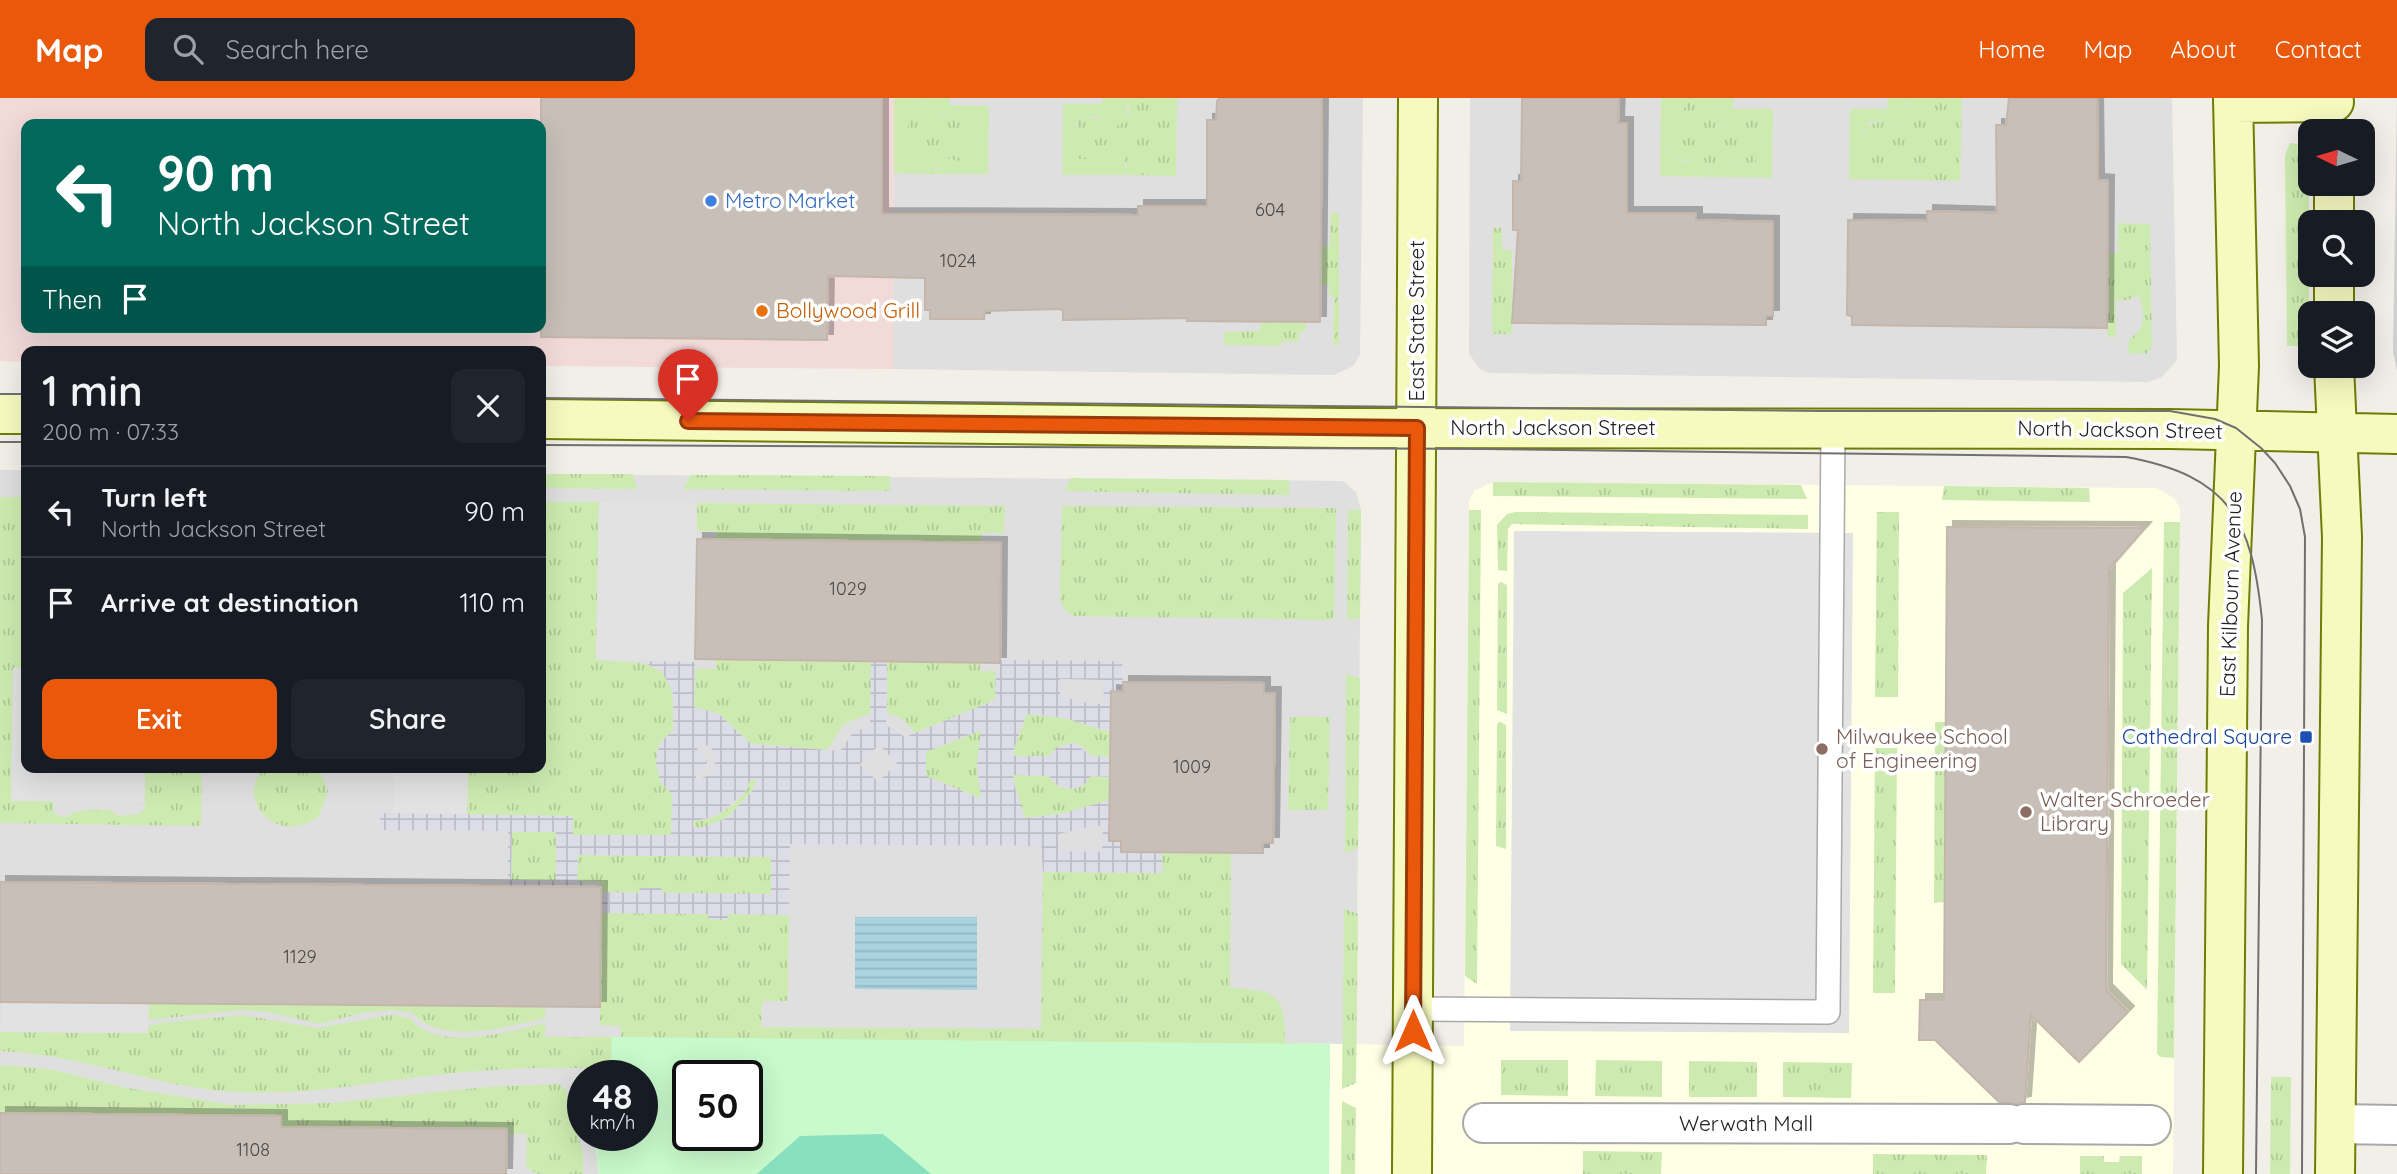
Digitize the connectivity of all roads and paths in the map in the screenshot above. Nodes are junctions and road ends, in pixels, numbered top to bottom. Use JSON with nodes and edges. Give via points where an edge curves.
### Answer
{"nodes":[{"id":1,"x":1418,"y":98,"type":"edge"},
{"id":2,"x":2233,"y":101,"type":"edge"},
{"id":3,"x":2334,"y":111,"type":"edge"},
{"id":4,"x":2335,"y":378,"type":"edge"},
{"id":5,"x":0,"y":414,"type":"edge"},
{"id":6,"x":21,"y":414,"type":"edge"},
{"id":7,"x":546,"y":419,"type":"edge"},
{"id":8,"x":1417,"y":428,"type":"junction"},
{"id":9,"x":1833,"y":429,"type":"junction"},
{"id":10,"x":2235,"y":432,"type":"junction"},
{"id":11,"x":2337,"y":434,"type":"junction"},
{"id":12,"x":2397,"y":434,"type":"edge"},
{"id":13,"x":1414,"y":1009,"type":"junction"},
{"id":14,"x":1483,"y":1123,"type":"dead end"},
{"id":15,"x":2336,"y":1124,"type":"junction"},
{"id":16,"x":2151,"y":1125,"type":"dead end"},
{"id":17,"x":2397,"y":1125,"type":"edge"},
{"id":18,"x":1412,"y":1174,"type":"edge"},
{"id":19,"x":2223,"y":1174,"type":"edge"},
{"id":20,"x":2335,"y":1174,"type":"edge"}],
"edges":[{"from":1,"to":8,"type":"street","name":"East State Street"},
{"from":2,"to":3,"type":"street"},
{"from":2,"to":10,"type":"street","name":"East Kilbourn Avenue","via":[[2239,366]]},
{"from":4,"to":11,"type":"street"},
{"from":5,"to":6,"type":"street"},
{"from":7,"to":8,"type":"street","name":"North Jackson Street"},
{"from":8,"to":9,"type":"street","name":"North Jackson Street"},
{"from":8,"to":13,"type":"street","name":"East State Street"},
{"from":9,"to":10,"type":"street","name":"North Jackson Street"},
{"from":9,"to":13,"type":"lane","via":[[1828,1012]]},
{"from":10,"to":11,"type":"street","name":"North Jackson Street"},
{"from":10,"to":19,"type":"street","name":"East Kilbourn Avenue","via":[[2228,626]]},
{"from":11,"to":12,"type":"street","name":"North Jackson Street"},
{"from":11,"to":15,"type":"street","via":[[2342,550]]},
{"from":13,"to":18,"type":"street","name":"East State Street"},
{"from":14,"to":16,"type":"street","name":"Werwath Mall"},
{"from":15,"to":17,"type":"street"},
{"from":15,"to":20,"type":"street"}]}
